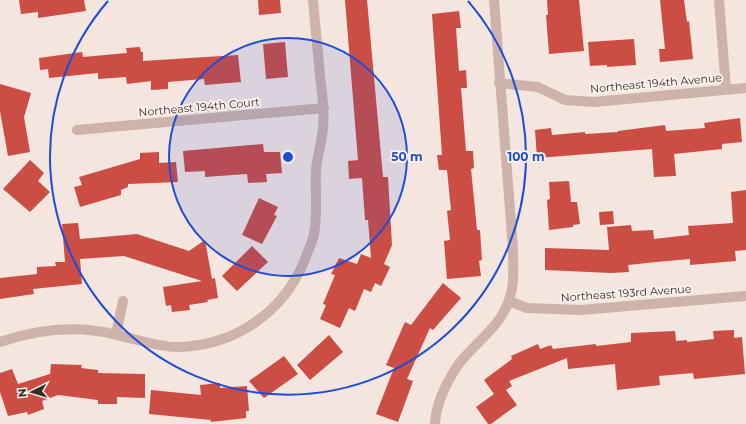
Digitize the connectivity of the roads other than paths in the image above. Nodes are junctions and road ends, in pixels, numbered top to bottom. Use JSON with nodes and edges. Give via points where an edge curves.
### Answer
{"nodes":[{"id":1,"x":313,"y":0,"type":"edge"},
{"id":2,"x":494,"y":0,"type":"edge"},
{"id":3,"x":719,"y":0,"type":"edge"},
{"id":4,"x":499,"y":83,"type":"junction"},
{"id":5,"x":746,"y":88,"type":"edge"},
{"id":6,"x":726,"y":89,"type":"junction"},
{"id":7,"x":324,"y":108,"type":"junction"},
{"id":8,"x":77,"y":130,"type":"dead end"},
{"id":9,"x":746,"y":296,"type":"edge"},
{"id":10,"x":123,"y":301,"type":"dead end"},
{"id":11,"x":509,"y":301,"type":"junction"},
{"id":12,"x":116,"y":334,"type":"junction"},
{"id":13,"x":0,"y":342,"type":"edge"},
{"id":14,"x":435,"y":424,"type":"edge"}],
"edges":[{"from":1,"to":7,"type":"street"},
{"from":2,"to":4,"type":"street"},
{"from":3,"to":6,"type":"street"},
{"from":4,"to":6,"type":"street","name":"Northeast 194th Avenue","via":[[538,87],[565,100],[594,102]]},
{"from":4,"to":11,"type":"street","via":[[513,249]]},
{"from":5,"to":6,"type":"street","name":"Northeast 194th Avenue"},
{"from":7,"to":8,"type":"street","name":"Northeast 194th Court"},
{"from":7,"to":12,"type":"street","via":[[316,168],[317,209],[314,235],[294,284],[267,314],[234,335],[195,346],[175,347]]},
{"from":9,"to":11,"type":"street","name":"Northeast 193rd Avenue","via":[[582,310],[527,308]]},
{"from":10,"to":12,"type":"street"},
{"from":11,"to":14,"type":"street","via":[[486,337],[459,364],[446,385],[436,410]]},
{"from":12,"to":13,"type":"street","via":[[81,329],[47,330]]}]}
